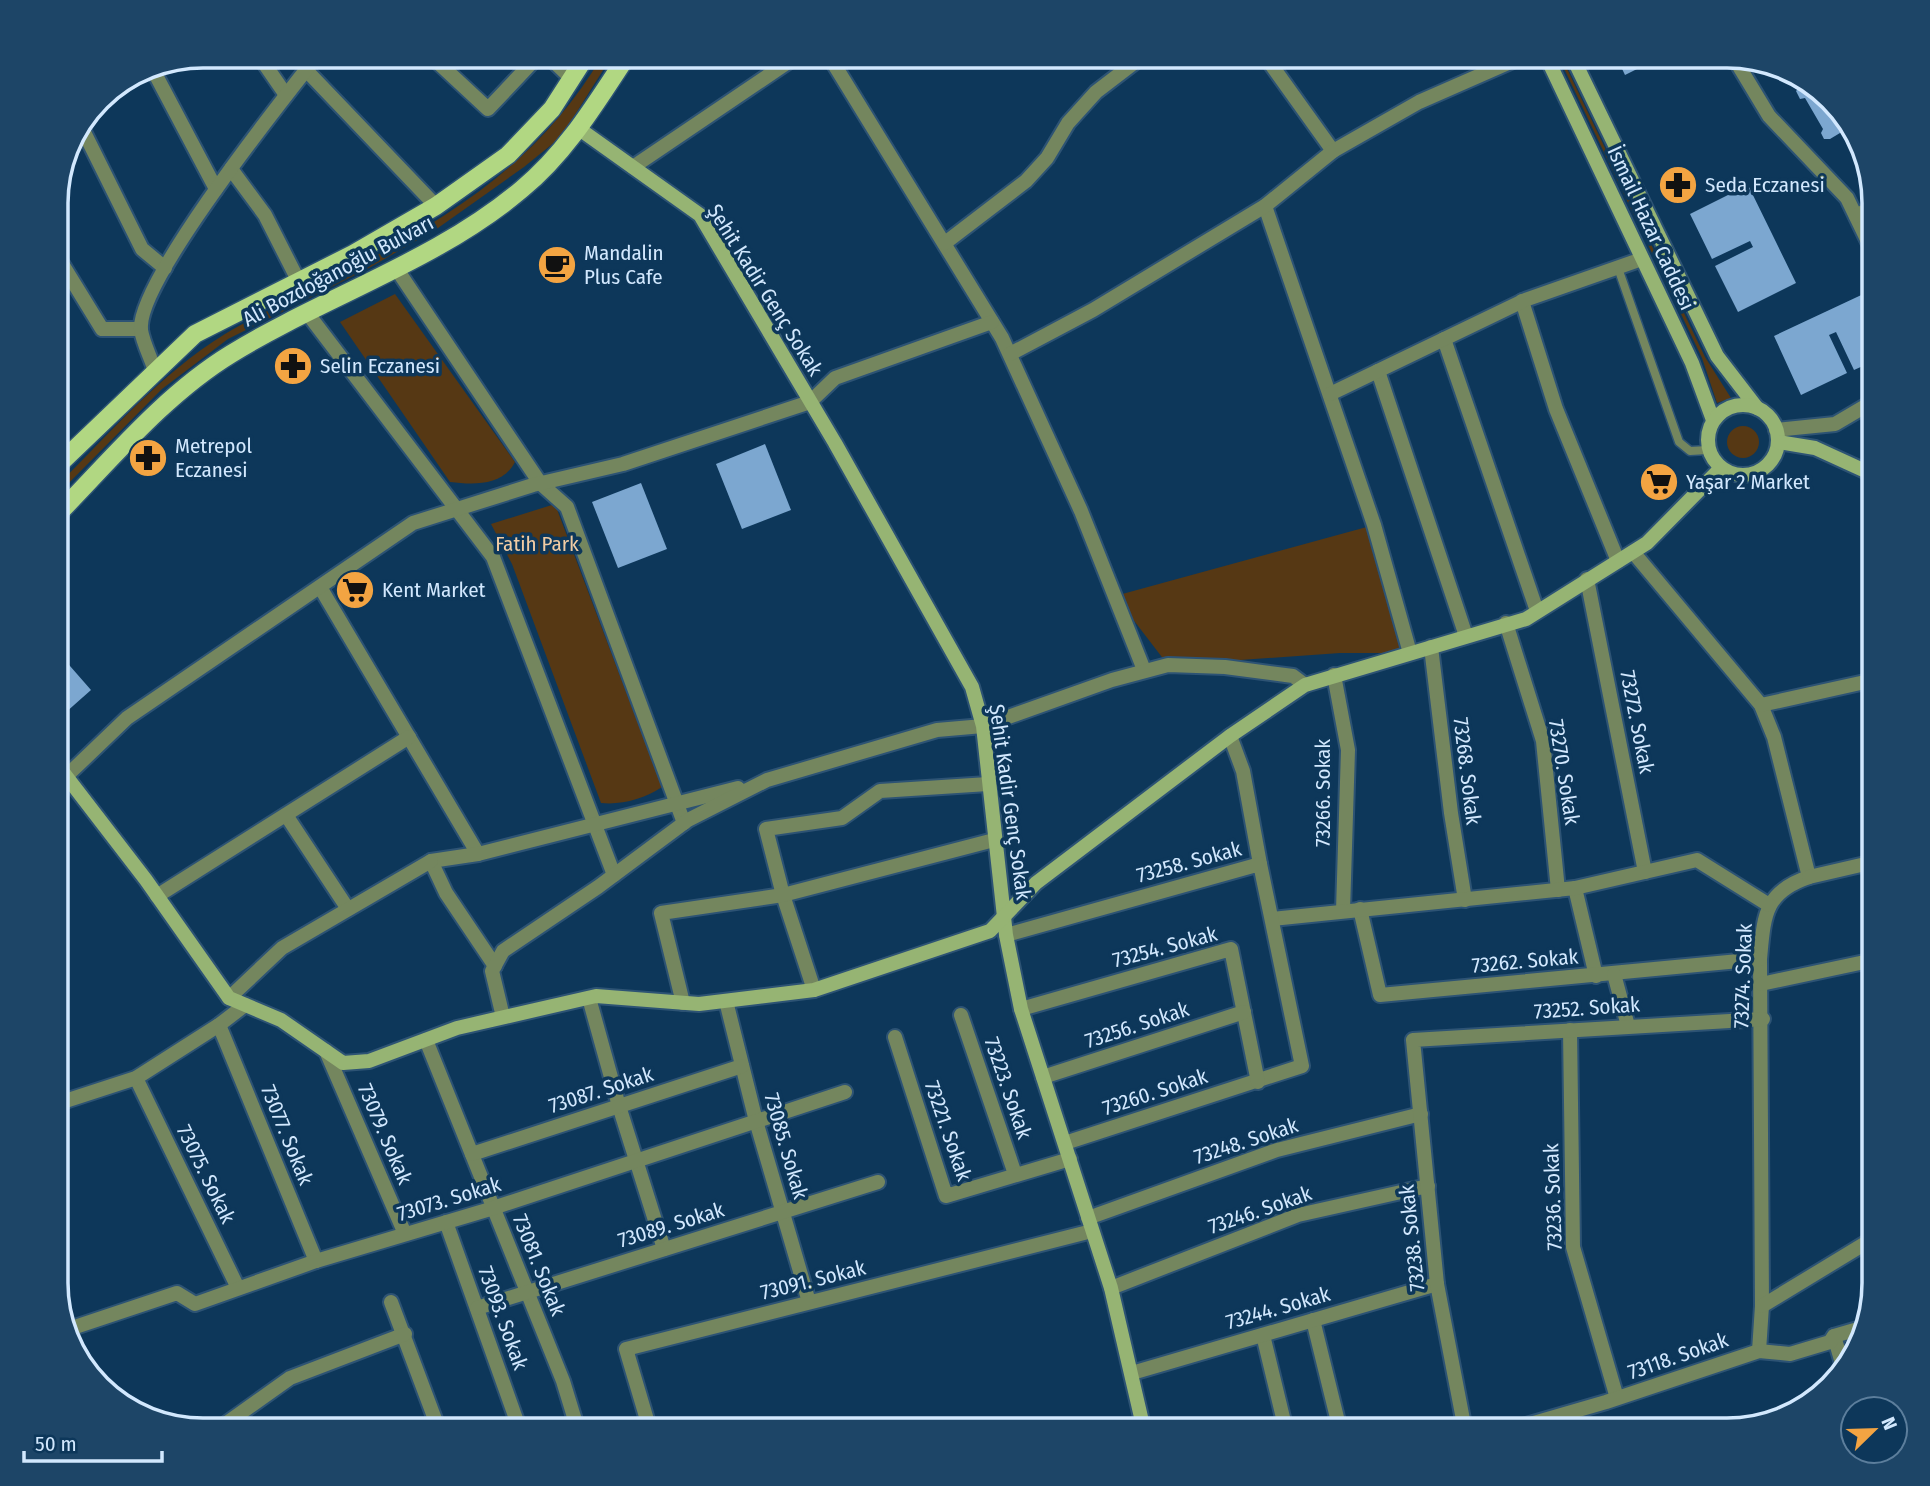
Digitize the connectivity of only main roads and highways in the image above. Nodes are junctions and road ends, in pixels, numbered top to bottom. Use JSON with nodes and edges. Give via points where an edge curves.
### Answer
{"nodes":[{"id":1,"x":1552,"y":68,"type":"edge"},
{"id":2,"x":1578,"y":68,"type":"edge"},
{"id":3,"x":578,"y":69,"type":"edge"},
{"id":4,"x":618,"y":69,"type":"edge"},
{"id":5,"x":578,"y":128,"type":"junction"},
{"id":6,"x":1757,"y":408,"type":"junction"},
{"id":7,"x":1713,"y":420,"type":"junction"},
{"id":8,"x":1777,"y":436,"type":"junction"},
{"id":9,"x":69,"y":454,"type":"edge"},
{"id":10,"x":1721,"y":468,"type":"junction"},
{"id":11,"x":1862,"y":470,"type":"edge"},
{"id":12,"x":69,"y":503,"type":"edge"},
{"id":13,"x":69,"y":790,"type":"edge"},
{"id":14,"x":1004,"y":918,"type":"junction"},
{"id":15,"x":1141,"y":1418,"type":"edge"}],
"edges":[{"from":1,"to":7,"type":"main road","name":"İsmail Hazar Caddesi","via":[[1692,363]]},
{"from":2,"to":6,"type":"main road","name":"İsmail Hazar Caddesi","via":[[1717,356]]},
{"from":3,"to":9,"type":"main road","name":"Ali Bozdoğanoğlu Bulvarı","via":[[552,109],[508,155],[436,206],[195,334]]},
{"from":4,"to":5,"type":"main road","name":"Ali Bozdoğanoğlu Bulvarı"},
{"from":5,"to":12,"type":"main road","name":"Ali Bozdoğanoğlu Bulvarı","via":[[522,189],[460,231],[231,354],[177,393]]},
{"from":5,"to":14,"type":"main road","name":"Şehit Kadir Genç Sokak","via":[[700,215],[972,687],[983,726]]},
{"from":6,"to":7,"type":"main road","via":[[1737,405]]},
{"from":6,"to":8,"type":"main road","via":[[1772,420]]},
{"from":7,"to":10,"type":"main road","via":[[1708,450]]},
{"from":8,"to":10,"type":"main road","via":[[1770,462],[1752,475],[1730,474]]},
{"from":8,"to":11,"type":"main road"},
{"from":10,"to":14,"type":"main road","via":[[1647,543],[1526,619],[1305,685],[1036,883]]},
{"from":13,"to":14,"type":"main road","via":[[158,896],[229,998],[281,1020],[343,1063],[369,1061],[457,1028],[589,998],[683,1003],[814,990],[990,931]]},
{"from":14,"to":15,"type":"main road","name":"Şehit Kadir Genç Sokak","via":[[1021,1009],[1111,1288]]}]}
